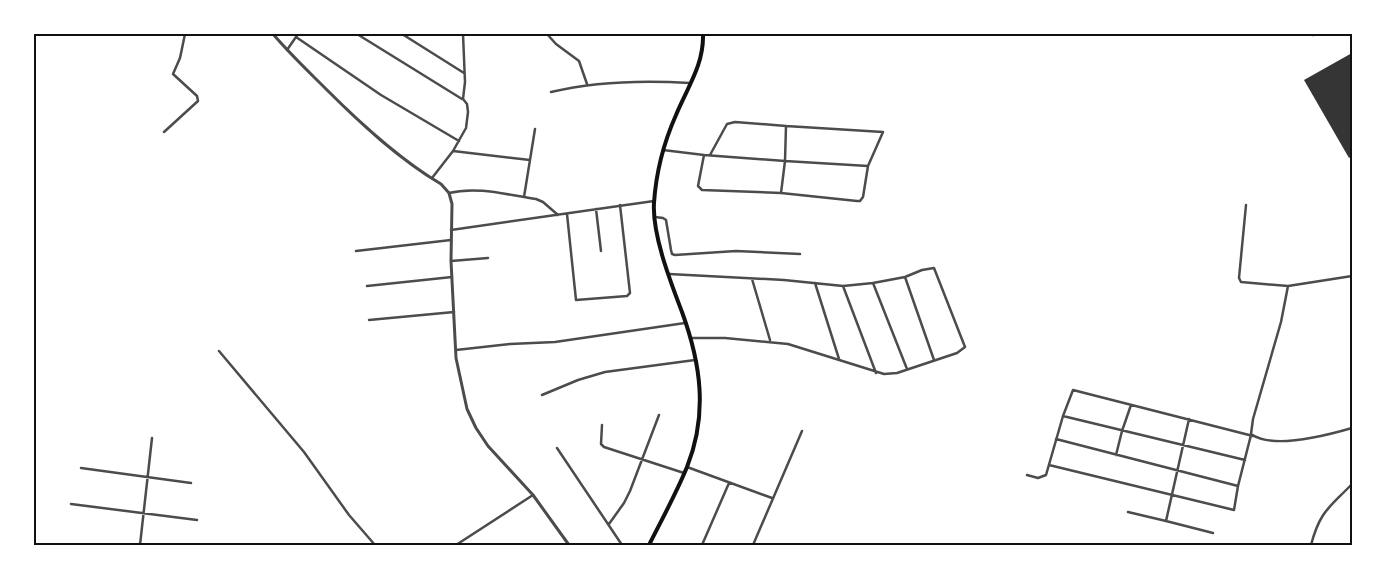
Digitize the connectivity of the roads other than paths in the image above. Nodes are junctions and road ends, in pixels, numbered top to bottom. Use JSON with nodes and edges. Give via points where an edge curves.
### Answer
{"nodes":[{"id":1,"x":184,"y":34,"type":"edge"},
{"id":2,"x":273,"y":34,"type":"edge"},
{"id":3,"x":358,"y":34,"type":"edge"},
{"id":4,"x":402,"y":34,"type":"edge"},
{"id":5,"x":457,"y":34,"type":"edge"},
{"id":6,"x":547,"y":34,"type":"edge"},
{"id":7,"x":703,"y":34,"type":"edge"},
{"id":8,"x":297,"y":35,"type":"edge"},
{"id":9,"x":463,"y":36,"type":"edge"},
{"id":10,"x":286,"y":50,"type":"junction"},
{"id":11,"x":465,"y":74,"type":"junction"},
{"id":12,"x":692,"y":83,"type":"junction"},
{"id":13,"x":587,"y":84,"type":"junction"},
{"id":14,"x":551,"y":92,"type":"dead end"},
{"id":15,"x":463,"y":99,"type":"junction"},
{"id":16,"x":786,"y":126,"type":"junction"},
{"id":17,"x":535,"y":130,"type":"dead end"},
{"id":18,"x":164,"y":132,"type":"dead end"},
{"id":19,"x":459,"y":141,"type":"junction"},
{"id":20,"x":663,"y":150,"type":"junction"},
{"id":21,"x":453,"y":151,"type":"junction"},
{"id":22,"x":704,"y":155,"type":"junction"},
{"id":23,"x":710,"y":155,"type":"junction"},
{"id":24,"x":530,"y":160,"type":"junction"},
{"id":25,"x":784,"y":161,"type":"junction"},
{"id":26,"x":868,"y":166,"type":"junction"},
{"id":27,"x":432,"y":178,"type":"junction"},
{"id":28,"x":449,"y":193,"type":"junction"},
{"id":29,"x":781,"y":193,"type":"junction"},
{"id":30,"x":524,"y":197,"type":"junction"},
{"id":31,"x":654,"y":201,"type":"junction"},
{"id":32,"x":1246,"y":205,"type":"dead end"},
{"id":33,"x":620,"y":206,"type":"junction"},
{"id":34,"x":596,"y":209,"type":"junction"},
{"id":35,"x":567,"y":214,"type":"junction"},
{"id":36,"x":558,"y":215,"type":"junction"},
{"id":37,"x":655,"y":217,"type":"junction"},
{"id":38,"x":451,"y":230,"type":"junction"},
{"id":39,"x":451,"y":240,"type":"junction"},
{"id":40,"x":356,"y":251,"type":"dead end"},
{"id":41,"x":601,"y":251,"type":"dead end"},
{"id":42,"x":800,"y":254,"type":"dead end"},
{"id":43,"x":488,"y":258,"type":"dead end"},
{"id":44,"x":451,"y":261,"type":"junction"},
{"id":45,"x":667,"y":274,"type":"junction"},
{"id":46,"x":1352,"y":276,"type":"edge"},
{"id":47,"x":452,"y":277,"type":"junction"},
{"id":48,"x":905,"y":277,"type":"junction"},
{"id":49,"x":752,"y":279,"type":"junction"},
{"id":50,"x":815,"y":283,"type":"junction"},
{"id":51,"x":873,"y":283,"type":"junction"},
{"id":52,"x":367,"y":286,"type":"dead end"},
{"id":53,"x":843,"y":286,"type":"junction"},
{"id":54,"x":1288,"y":286,"type":"junction"},
{"id":55,"x":454,"y":312,"type":"junction"},
{"id":56,"x":369,"y":320,"type":"dead end"},
{"id":57,"x":686,"y":323,"type":"junction"},
{"id":58,"x":692,"y":338,"type":"junction"},
{"id":59,"x":770,"y":341,"type":"junction"},
{"id":60,"x":456,"y":350,"type":"junction"},
{"id":61,"x":219,"y":351,"type":"dead end"},
{"id":62,"x":839,"y":359,"type":"junction"},
{"id":63,"x":696,"y":360,"type":"junction"},
{"id":64,"x":934,"y":360,"type":"junction"},
{"id":65,"x":907,"y":369,"type":"junction"},
{"id":66,"x":876,"y":373,"type":"junction"},
{"id":67,"x":542,"y":395,"type":"dead end"},
{"id":68,"x":1131,"y":405,"type":"junction"},
{"id":69,"x":659,"y":415,"type":"dead end"},
{"id":70,"x":1063,"y":416,"type":"junction"},
{"id":71,"x":1189,"y":419,"type":"junction"},
{"id":72,"x":602,"y":425,"type":"dead end"},
{"id":73,"x":1352,"y":428,"type":"edge"},
{"id":74,"x":802,"y":431,"type":"dead end"},
{"id":75,"x":1122,"y":431,"type":"junction"},
{"id":76,"x":1252,"y":435,"type":"junction"},
{"id":77,"x":152,"y":438,"type":"dead end"},
{"id":78,"x":1056,"y":440,"type":"junction"},
{"id":79,"x":1182,"y":446,"type":"junction"},
{"id":80,"x":557,"y":448,"type":"dead end"},
{"id":81,"x":1116,"y":455,"type":"junction"},
{"id":82,"x":642,"y":459,"type":"junction"},
{"id":83,"x":1245,"y":460,"type":"junction"},
{"id":84,"x":1049,"y":465,"type":"junction"},
{"id":85,"x":687,"y":467,"type":"junction"},
{"id":86,"x":82,"y":468,"type":"dead end"},
{"id":87,"x":1178,"y":470,"type":"junction"},
{"id":88,"x":684,"y":473,"type":"junction"},
{"id":89,"x":1027,"y":475,"type":"dead end"},
{"id":90,"x":147,"y":477,"type":"junction"},
{"id":91,"x":191,"y":483,"type":"dead end"},
{"id":92,"x":729,"y":483,"type":"junction"},
{"id":93,"x":1352,"y":484,"type":"edge"},
{"id":94,"x":1238,"y":486,"type":"junction"},
{"id":95,"x":533,"y":495,"type":"junction"},
{"id":96,"x":1172,"y":495,"type":"junction"},
{"id":97,"x":772,"y":498,"type":"junction"},
{"id":98,"x":71,"y":504,"type":"dead end"},
{"id":99,"x":1128,"y":512,"type":"dead end"},
{"id":100,"x":143,"y":514,"type":"junction"},
{"id":101,"x":197,"y":520,"type":"dead end"},
{"id":102,"x":1166,"y":521,"type":"junction"},
{"id":103,"x":608,"y":524,"type":"junction"},
{"id":104,"x":1213,"y":534,"type":"dead end"},
{"id":105,"x":140,"y":545,"type":"edge"},
{"id":106,"x":375,"y":545,"type":"edge"},
{"id":107,"x":456,"y":545,"type":"edge"},
{"id":108,"x":569,"y":545,"type":"edge"},
{"id":109,"x":622,"y":545,"type":"edge"},
{"id":110,"x":649,"y":545,"type":"edge"},
{"id":111,"x":702,"y":545,"type":"edge"},
{"id":112,"x":753,"y":545,"type":"edge"},
{"id":113,"x":1311,"y":545,"type":"edge"}],
"edges":[{"from":1,"to":18,"type":"street","via":[[180,58],[173,74],[197,96],[198,101]]},
{"from":2,"to":10,"type":"street"},
{"from":3,"to":15,"type":"street"},
{"from":4,"to":11,"type":"street"},
{"from":5,"to":9,"type":"street"},
{"from":6,"to":13,"type":"street","via":[[579,61]]},
{"from":7,"to":12,"type":"main road","via":[[703,47]]},
{"from":8,"to":10,"type":"street"},
{"from":8,"to":19,"type":"street","via":[[381,95]]},
{"from":9,"to":11,"type":"street"},
{"from":10,"to":27,"type":"street","via":[[357,120]]},
{"from":11,"to":15,"type":"street"},
{"from":12,"to":13,"type":"street","via":[[634,80]]},
{"from":12,"to":20,"type":"main road"},
{"from":13,"to":14,"type":"street"},
{"from":15,"to":19,"type":"street","via":[[468,108],[466,128]]},
{"from":16,"to":23,"type":"street","via":[[730,123]]},
{"from":16,"to":25,"type":"street"},
{"from":16,"to":26,"type":"street","via":[[883,132]]},
{"from":17,"to":24,"type":"street"},
{"from":19,"to":21,"type":"street"},
{"from":20,"to":22,"type":"street"},
{"from":20,"to":31,"type":"main road"},
{"from":21,"to":24,"type":"street"},
{"from":21,"to":27,"type":"street"},
{"from":22,"to":23,"type":"street"},
{"from":22,"to":29,"type":"street","via":[[700,190]]},
{"from":23,"to":25,"type":"street"},
{"from":24,"to":30,"type":"street"},
{"from":25,"to":26,"type":"street"},
{"from":25,"to":29,"type":"street"},
{"from":26,"to":29,"type":"street","via":[[860,201]]},
{"from":27,"to":28,"type":"street"},
{"from":28,"to":30,"type":"street","via":[[471,190]]},
{"from":28,"to":38,"type":"street"},
{"from":30,"to":36,"type":"street","via":[[539,200]]},
{"from":31,"to":33,"type":"street"},
{"from":31,"to":37,"type":"main road"},
{"from":32,"to":54,"type":"street","via":[[1240,280]]},
{"from":33,"to":34,"type":"street"},
{"from":33,"to":35,"type":"street","via":[[630,293],[627,296],[576,300]]},
{"from":34,"to":35,"type":"street"},
{"from":34,"to":41,"type":"street"},
{"from":35,"to":36,"type":"street"},
{"from":36,"to":38,"type":"street"},
{"from":37,"to":42,"type":"street","via":[[666,220],[672,254],[675,255],[736,250]]},
{"from":37,"to":45,"type":"main road"},
{"from":38,"to":39,"type":"street"},
{"from":39,"to":40,"type":"street"},
{"from":39,"to":44,"type":"street"},
{"from":43,"to":44,"type":"street"},
{"from":44,"to":47,"type":"street"},
{"from":45,"to":49,"type":"street"},
{"from":45,"to":57,"type":"main road"},
{"from":46,"to":54,"type":"street"},
{"from":47,"to":52,"type":"street"},
{"from":47,"to":55,"type":"street"},
{"from":48,"to":51,"type":"street"},
{"from":48,"to":64,"type":"street"},
{"from":48,"to":64,"type":"street","via":[[922,270],[936,270],[964,344],[961,351]]},
{"from":49,"to":50,"type":"street"},
{"from":49,"to":59,"type":"street"},
{"from":50,"to":53,"type":"street"},
{"from":50,"to":62,"type":"street"},
{"from":51,"to":53,"type":"street"},
{"from":51,"to":65,"type":"street"},
{"from":53,"to":66,"type":"street"},
{"from":54,"to":76,"type":"street","via":[[1251,425]]},
{"from":55,"to":56,"type":"street"},
{"from":55,"to":60,"type":"street"},
{"from":57,"to":58,"type":"main road"},
{"from":57,"to":60,"type":"street","via":[[555,342]]},
{"from":58,"to":59,"type":"street"},
{"from":58,"to":63,"type":"main road"},
{"from":59,"to":62,"type":"street"},
{"from":60,"to":95,"type":"street","via":[[467,409],[476,428],[503,464]]},
{"from":61,"to":106,"type":"street","via":[[304,452]]},
{"from":62,"to":66,"type":"street"},
{"from":63,"to":67,"type":"street","via":[[605,372]]},
{"from":63,"to":85,"type":"main road","via":[[701,409]]},
{"from":64,"to":65,"type":"street"},
{"from":65,"to":66,"type":"street","via":[[891,374]]},
{"from":68,"to":70,"type":"street","via":[[1073,390]]},
{"from":68,"to":71,"type":"street"},
{"from":68,"to":75,"type":"street"},
{"from":69,"to":82,"type":"street"},
{"from":70,"to":75,"type":"street"},
{"from":70,"to":78,"type":"street"},
{"from":71,"to":76,"type":"street"},
{"from":71,"to":79,"type":"street"},
{"from":72,"to":82,"type":"street","via":[[602,446]]},
{"from":73,"to":76,"type":"street","via":[[1303,439],[1273,440]]},
{"from":74,"to":97,"type":"street"},
{"from":75,"to":79,"type":"street"},
{"from":75,"to":81,"type":"street"},
{"from":76,"to":83,"type":"street"},
{"from":77,"to":90,"type":"street"},
{"from":78,"to":81,"type":"street"},
{"from":78,"to":84,"type":"street"},
{"from":79,"to":83,"type":"street"},
{"from":79,"to":87,"type":"street"},
{"from":80,"to":103,"type":"street"},
{"from":81,"to":87,"type":"street"},
{"from":82,"to":88,"type":"street"},
{"from":82,"to":103,"type":"street","via":[[624,504]]},
{"from":83,"to":94,"type":"street"},
{"from":84,"to":89,"type":"street","via":[[1046,475],[1038,478]]},
{"from":84,"to":96,"type":"street"},
{"from":85,"to":88,"type":"main road"},
{"from":85,"to":92,"type":"street"},
{"from":86,"to":90,"type":"street"},
{"from":87,"to":94,"type":"street"},
{"from":87,"to":96,"type":"street"},
{"from":88,"to":110,"type":"main road"},
{"from":90,"to":91,"type":"street"},
{"from":90,"to":100,"type":"street"},
{"from":92,"to":97,"type":"street"},
{"from":92,"to":111,"type":"street"},
{"from":93,"to":113,"type":"street","via":[[1321,517]]},
{"from":94,"to":96,"type":"street","via":[[1234,510]]},
{"from":95,"to":107,"type":"street"},
{"from":95,"to":108,"type":"street"},
{"from":96,"to":102,"type":"street"},
{"from":97,"to":112,"type":"street"},
{"from":98,"to":100,"type":"street"},
{"from":99,"to":102,"type":"street"},
{"from":100,"to":101,"type":"street"},
{"from":100,"to":105,"type":"street"},
{"from":102,"to":104,"type":"street"},
{"from":103,"to":109,"type":"street"}]}
